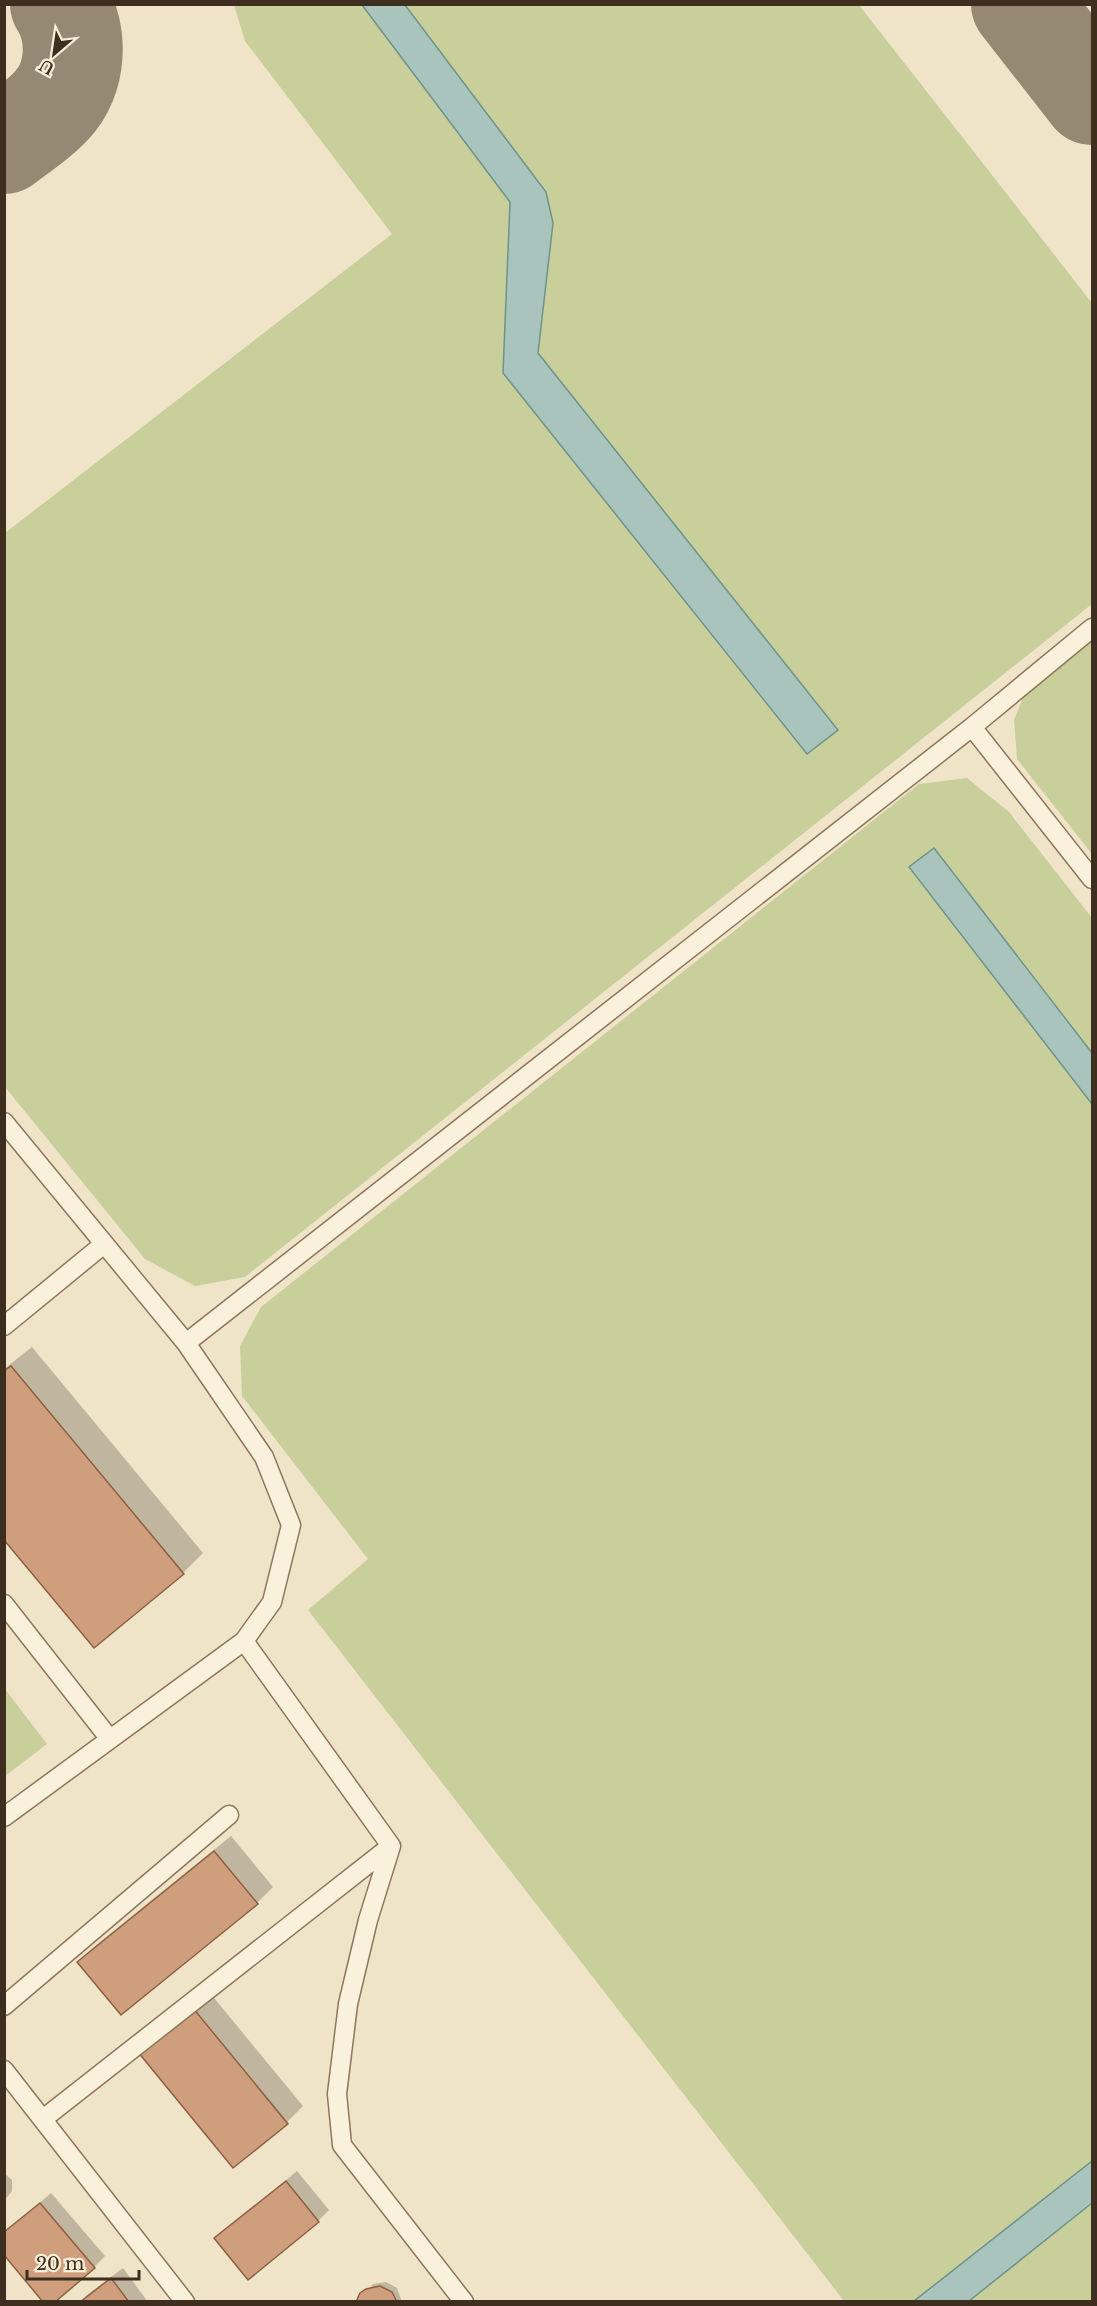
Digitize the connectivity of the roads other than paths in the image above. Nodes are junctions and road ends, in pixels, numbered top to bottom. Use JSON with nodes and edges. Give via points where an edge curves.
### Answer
{"nodes":[{"id":1,"x":1092,"y":628,"type":"edge"},
{"id":2,"x":972,"y":727,"type":"junction"},
{"id":3,"x":1092,"y":879,"type":"edge"},
{"id":4,"x":4,"y":1122,"type":"edge"},
{"id":5,"x":104,"y":1244,"type":"junction"},
{"id":6,"x":4,"y":1326,"type":"edge"},
{"id":7,"x":186,"y":1343,"type":"junction"},
{"id":8,"x":4,"y":1604,"type":"edge"},
{"id":9,"x":244,"y":1641,"type":"junction"},
{"id":10,"x":109,"y":1738,"type":"junction"},
{"id":11,"x":229,"y":1815,"type":"dead end"},
{"id":12,"x":4,"y":1817,"type":"edge"},
{"id":13,"x":391,"y":1846,"type":"junction"},
{"id":14,"x":4,"y":2007,"type":"edge"},
{"id":15,"x":4,"y":2070,"type":"edge"},
{"id":16,"x":42,"y":2119,"type":"junction"},
{"id":17,"x":185,"y":2301,"type":"edge"},
{"id":18,"x":464,"y":2301,"type":"edge"}],
"edges":[{"from":1,"to":2,"type":"lane"},
{"from":2,"to":3,"type":"lane"},
{"from":2,"to":7,"type":"lane"},
{"from":4,"to":5,"type":"lane"},
{"from":5,"to":6,"type":"lane"},
{"from":5,"to":7,"type":"lane"},
{"from":7,"to":9,"type":"lane","via":[[264,1457],[291,1525],[272,1602]]},
{"from":8,"to":10,"type":"lane"},
{"from":9,"to":10,"type":"lane"},
{"from":9,"to":13,"type":"lane"},
{"from":10,"to":12,"type":"lane"},
{"from":11,"to":14,"type":"lane"},
{"from":13,"to":16,"type":"lane"},
{"from":13,"to":18,"type":"lane","via":[[348,2004],[337,2094],[342,2145]]},
{"from":15,"to":16,"type":"lane"},
{"from":16,"to":17,"type":"lane"}]}
